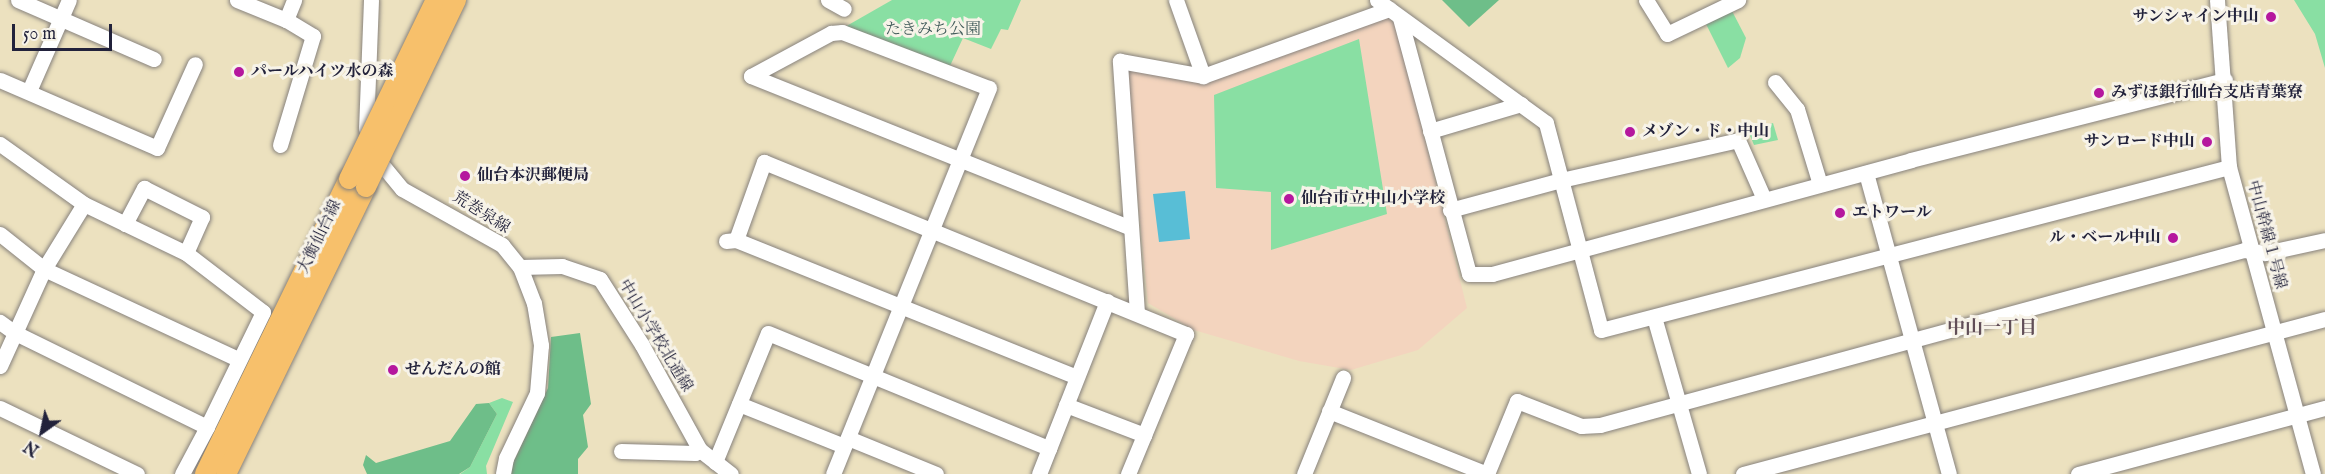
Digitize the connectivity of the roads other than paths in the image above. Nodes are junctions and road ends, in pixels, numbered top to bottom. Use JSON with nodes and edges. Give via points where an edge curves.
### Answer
{"nodes":[{"id":1,"x":18,"y":0,"type":"edge"},
{"id":2,"x":69,"y":0,"type":"edge"},
{"id":3,"x":237,"y":0,"type":"edge"},
{"id":4,"x":294,"y":0,"type":"edge"},
{"id":5,"x":371,"y":0,"type":"edge"},
{"id":6,"x":436,"y":0,"type":"edge"},
{"id":7,"x":456,"y":0,"type":"edge"},
{"id":8,"x":828,"y":0,"type":"edge"},
{"id":9,"x":1176,"y":0,"type":"edge"},
{"id":10,"x":1646,"y":0,"type":"edge"},
{"id":11,"x":1738,"y":0,"type":"edge"},
{"id":12,"x":2217,"y":0,"type":"edge"},
{"id":13,"x":844,"y":9,"type":"dead end"},
{"id":14,"x":1389,"y":9,"type":"edge"},
{"id":15,"x":61,"y":18,"type":"junction"},
{"id":16,"x":286,"y":20,"type":"junction"},
{"id":17,"x":154,"y":59,"type":"dead end"},
{"id":18,"x":195,"y":64,"type":"dead end"},
{"id":19,"x":1203,"y":76,"type":"junction"},
{"id":20,"x":0,"y":80,"type":"edge"},
{"id":21,"x":2225,"y":80,"type":"junction"},
{"id":22,"x":1775,"y":82,"type":"dead end"},
{"id":23,"x":29,"y":91,"type":"junction"},
{"id":24,"x":1521,"y":104,"type":"junction"},
{"id":25,"x":1430,"y":130,"type":"junction"},
{"id":26,"x":0,"y":144,"type":"edge"},
{"id":27,"x":280,"y":145,"type":"dead end"},
{"id":28,"x":960,"y":162,"type":"junction"},
{"id":29,"x":2229,"y":167,"type":"junction"},
{"id":30,"x":1866,"y":173,"type":"junction"},
{"id":31,"x":1561,"y":180,"type":"junction"},
{"id":32,"x":357,"y":183,"type":"junction"},
{"id":33,"x":1820,"y":184,"type":"junction"},
{"id":34,"x":1764,"y":199,"type":"junction"},
{"id":35,"x":84,"y":204,"type":"junction"},
{"id":36,"x":1450,"y":210,"type":"junction"},
{"id":37,"x":125,"y":224,"type":"junction"},
{"id":38,"x":1131,"y":228,"type":"junction"},
{"id":39,"x":931,"y":230,"type":"junction"},
{"id":40,"x":0,"y":234,"type":"edge"},
{"id":41,"x":2325,"y":240,"type":"edge"},
{"id":42,"x":1580,"y":248,"type":"junction"},
{"id":43,"x":2252,"y":251,"type":"junction"},
{"id":44,"x":186,"y":254,"type":"junction"},
{"id":45,"x":1889,"y":254,"type":"junction"},
{"id":46,"x":520,"y":267,"type":"junction"},
{"id":47,"x":44,"y":269,"type":"junction"},
{"id":48,"x":1107,"y":301,"type":"junction"},
{"id":49,"x":900,"y":306,"type":"junction"},
{"id":50,"x":1137,"y":313,"type":"junction"},
{"id":51,"x":1654,"y":317,"type":"junction"},
{"id":52,"x":2325,"y":319,"type":"edge"},
{"id":53,"x":0,"y":322,"type":"edge"},
{"id":54,"x":2274,"y":332,"type":"junction"},
{"id":55,"x":15,"y":333,"type":"junction"},
{"id":56,"x":1914,"y":342,"type":"junction"},
{"id":57,"x":238,"y":359,"type":"junction"},
{"id":58,"x":0,"y":366,"type":"edge"},
{"id":59,"x":872,"y":375,"type":"junction"},
{"id":60,"x":1077,"y":377,"type":"junction"},
{"id":61,"x":1343,"y":378,"type":"dead end"},
{"id":62,"x":739,"y":404,"type":"junction"},
{"id":63,"x":1680,"y":404,"type":"junction"},
{"id":64,"x":1066,"y":405,"type":"junction"},
{"id":65,"x":0,"y":408,"type":"edge"},
{"id":66,"x":2325,"y":408,"type":"edge"},
{"id":67,"x":1329,"y":411,"type":"junction"},
{"id":68,"x":2296,"y":415,"type":"junction"},
{"id":69,"x":1936,"y":423,"type":"junction"},
{"id":70,"x":207,"y":427,"type":"junction"},
{"id":71,"x":1144,"y":435,"type":"junction"},
{"id":72,"x":846,"y":442,"type":"junction"},
{"id":73,"x":1049,"y":448,"type":"junction"},
{"id":74,"x":700,"y":450,"type":"junction"},
{"id":75,"x":621,"y":451,"type":"dead end"},
{"id":76,"x":715,"y":462,"type":"junction"},
{"id":77,"x":137,"y":474,"type":"edge"},
{"id":78,"x":182,"y":474,"type":"edge"},
{"id":79,"x":205,"y":474,"type":"edge"},
{"id":80,"x":226,"y":474,"type":"edge"},
{"id":81,"x":503,"y":474,"type":"edge"},
{"id":82,"x":731,"y":474,"type":"edge"},
{"id":83,"x":833,"y":474,"type":"edge"},
{"id":84,"x":936,"y":474,"type":"edge"},
{"id":85,"x":1039,"y":474,"type":"edge"},
{"id":86,"x":1128,"y":474,"type":"edge"},
{"id":87,"x":1304,"y":474,"type":"edge"},
{"id":88,"x":1699,"y":474,"type":"edge"},
{"id":89,"x":1743,"y":474,"type":"edge"},
{"id":90,"x":1950,"y":474,"type":"edge"},
{"id":91,"x":2078,"y":474,"type":"edge"},
{"id":92,"x":2313,"y":474,"type":"edge"}],
"edges":[{"from":1,"to":15,"type":"street"},
{"from":2,"to":15,"type":"street"},
{"from":3,"to":16,"type":"street"},
{"from":4,"to":16,"type":"street"},
{"from":5,"to":46,"type":"street","name":"荒巻泉線","via":[[366,128],[374,155],[402,189],[479,229],[502,245]]},
{"from":6,"to":32,"type":"main road","name":"大衡仙台線","bridge":true},
{"from":7,"to":32,"type":"main road","name":"大衡仙台線","bridge":true},
{"from":8,"to":13,"type":"street"},
{"from":9,"to":19,"type":"street"},
{"from":10,"to":11,"type":"street","via":[[1667,34]]},
{"from":12,"to":21,"type":"street","name":"中山幹線１号線"},
{"from":14,"to":19,"type":"street"},
{"from":14,"to":24,"type":"street"},
{"from":14,"to":25,"type":"street"},
{"from":15,"to":17,"type":"street"},
{"from":15,"to":23,"type":"street"},
{"from":16,"to":27,"type":"street","via":[[313,36]]},
{"from":18,"to":23,"type":"street","via":[[157,147]]},
{"from":19,"to":38,"type":"street","via":[[1120,61]]},
{"from":20,"to":23,"type":"street"},
{"from":21,"to":29,"type":"street","name":"中山幹線１号線"},
{"from":21,"to":30,"type":"street"},
{"from":22,"to":33,"type":"street","via":[[1797,109]]},
{"from":24,"to":25,"type":"street"},
{"from":24,"to":31,"type":"street","via":[[1546,123]]},
{"from":25,"to":36,"type":"street"},
{"from":26,"to":35,"type":"street"},
{"from":28,"to":28,"type":"street","via":[[784,89],[751,76],[831,33],[842,32],[989,88]]},
{"from":28,"to":38,"type":"street"},
{"from":28,"to":39,"type":"street"},
{"from":29,"to":43,"type":"street","name":"中山幹線１号線"},
{"from":29,"to":45,"type":"street"},
{"from":30,"to":33,"type":"street"},
{"from":30,"to":45,"type":"street"},
{"from":31,"to":34,"type":"street","via":[[1738,140]]},
{"from":31,"to":36,"type":"street"},
{"from":31,"to":42,"type":"street"},
{"from":32,"to":79,"type":"main road","name":"大衡仙台線"},
{"from":32,"to":80,"type":"main road","name":"大衡仙台線"},
{"from":33,"to":34,"type":"street"},
{"from":34,"to":42,"type":"street"},
{"from":35,"to":37,"type":"street"},
{"from":35,"to":47,"type":"street"},
{"from":36,"to":42,"type":"street","via":[[1469,274],[1492,274]]},
{"from":37,"to":44,"type":"street"},
{"from":37,"to":44,"type":"street","via":[[144,188],[202,217]]},
{"from":38,"to":50,"type":"street"},
{"from":39,"to":48,"type":"street"},
{"from":39,"to":49,"type":"street"},
{"from":39,"to":49,"type":"street","via":[[764,162],[731,241]]},
{"from":40,"to":47,"type":"street"},
{"from":41,"to":43,"type":"street","via":[[2265,253]]},
{"from":42,"to":51,"type":"street","via":[[1600,330]]},
{"from":43,"to":54,"type":"street","name":"中山幹線１号線"},
{"from":43,"to":56,"type":"street"},
{"from":44,"to":57,"type":"street","via":[[263,312]]},
{"from":45,"to":51,"type":"street"},
{"from":45,"to":56,"type":"street"},
{"from":46,"to":74,"type":"street","name":"中山小学校北通線","via":[[562,266],[600,279]]},
{"from":46,"to":81,"type":"street","name":"荒巻泉線","via":[[534,303],[541,369],[537,393],[506,458]]},
{"from":47,"to":55,"type":"street"},
{"from":47,"to":57,"type":"street"},
{"from":48,"to":50,"type":"street"},
{"from":48,"to":60,"type":"street"},
{"from":49,"to":59,"type":"street"},
{"from":49,"to":60,"type":"street"},
{"from":50,"to":71,"type":"street","via":[[1186,334]]},
{"from":51,"to":63,"type":"street"},
{"from":52,"to":54,"type":"street"},
{"from":53,"to":55,"type":"street"},
{"from":54,"to":68,"type":"street","name":"中山幹線１号線"},
{"from":54,"to":69,"type":"street"},
{"from":55,"to":58,"type":"street"},
{"from":55,"to":70,"type":"street"},
{"from":56,"to":63,"type":"street"},
{"from":56,"to":69,"type":"street"},
{"from":57,"to":70,"type":"street"},
{"from":59,"to":62,"type":"street","via":[[768,333]]},
{"from":59,"to":72,"type":"street"},
{"from":59,"to":73,"type":"street"},
{"from":60,"to":64,"type":"street"},
{"from":61,"to":67,"type":"street"},
{"from":62,"to":72,"type":"street"},
{"from":62,"to":76,"type":"street"},
{"from":63,"to":67,"type":"street","via":[[1581,426],[1516,401],[1487,474]]},
{"from":63,"to":88,"type":"street"},
{"from":64,"to":71,"type":"street"},
{"from":64,"to":73,"type":"street"},
{"from":65,"to":77,"type":"street"},
{"from":66,"to":68,"type":"street"},
{"from":67,"to":87,"type":"street"},
{"from":68,"to":91,"type":"street"},
{"from":68,"to":92,"type":"street","name":"中山幹線１号線"},
{"from":69,"to":89,"type":"street"},
{"from":69,"to":90,"type":"street"},
{"from":70,"to":78,"type":"street"},
{"from":71,"to":86,"type":"street"},
{"from":72,"to":83,"type":"street"},
{"from":72,"to":84,"type":"street"},
{"from":73,"to":85,"type":"street"},
{"from":74,"to":75,"type":"street"},
{"from":74,"to":76,"type":"street","name":"中山小学校北通線"},
{"from":76,"to":82,"type":"street","name":"中山小学校北通線"}]}
